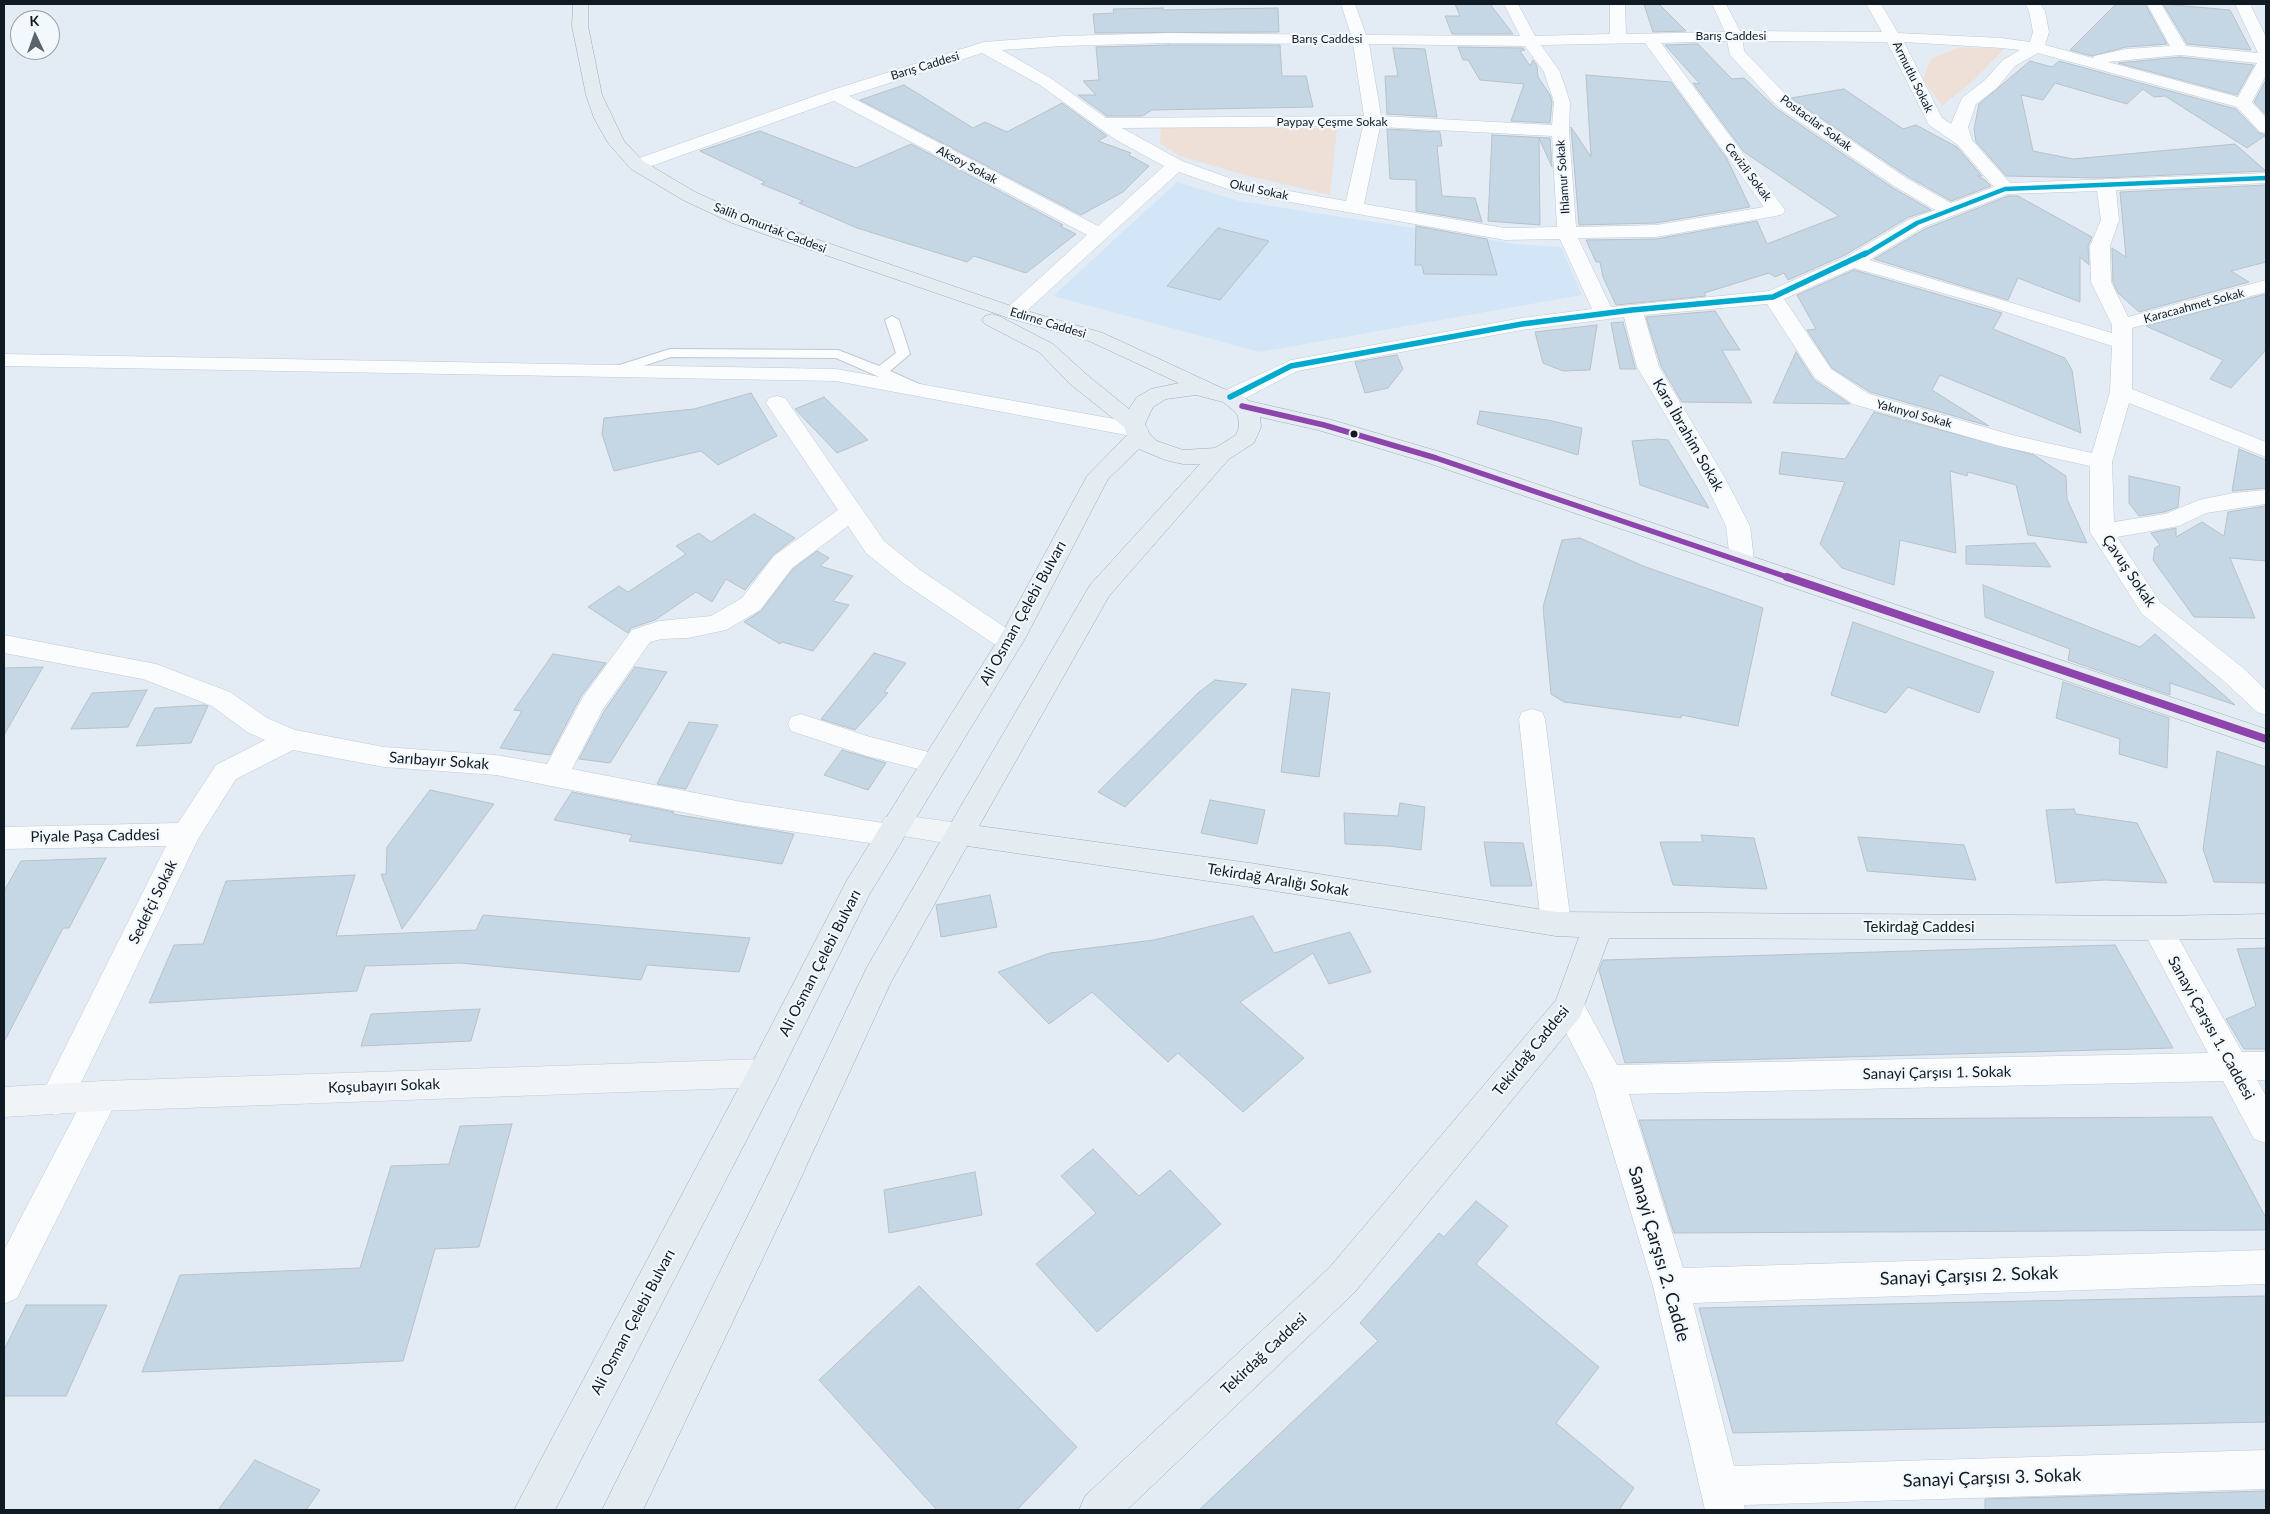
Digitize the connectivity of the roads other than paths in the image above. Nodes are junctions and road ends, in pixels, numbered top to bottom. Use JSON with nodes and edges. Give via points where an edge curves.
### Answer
{"nodes":[{"id":1,"x":580,"y":4,"type":"edge"},
{"id":2,"x":1348,"y":4,"type":"edge"},
{"id":3,"x":1511,"y":4,"type":"edge"},
{"id":4,"x":1617,"y":4,"type":"edge"},
{"id":5,"x":1719,"y":4,"type":"edge"},
{"id":6,"x":1874,"y":4,"type":"edge"},
{"id":7,"x":2033,"y":4,"type":"edge"},
{"id":8,"x":2154,"y":4,"type":"edge"},
{"id":9,"x":2242,"y":4,"type":"edge"},
{"id":10,"x":1735,"y":36,"type":"junction"},
{"id":11,"x":1893,"y":37,"type":"junction"},
{"id":12,"x":1618,"y":38,"type":"junction"},
{"id":13,"x":1649,"y":38,"type":"junction"},
{"id":14,"x":1360,"y":39,"type":"junction"},
{"id":15,"x":1530,"y":41,"type":"junction"},
{"id":16,"x":984,"y":48,"type":"junction"},
{"id":17,"x":2036,"y":48,"type":"junction"},
{"id":18,"x":2180,"y":50,"type":"junction"},
{"id":19,"x":2266,"y":53,"type":"edge"},
{"id":20,"x":2091,"y":61,"type":"junction"},
{"id":21,"x":2264,"y":68,"type":"edge"},
{"id":22,"x":834,"y":95,"type":"junction"},
{"id":23,"x":2243,"y":103,"type":"junction"},
{"id":24,"x":1373,"y":121,"type":"junction"},
{"id":25,"x":1102,"y":123,"type":"junction"},
{"id":26,"x":2266,"y":128,"type":"edge"},
{"id":27,"x":1560,"y":131,"type":"junction"},
{"id":28,"x":1964,"y":141,"type":"junction"},
{"id":29,"x":637,"y":165,"type":"junction"},
{"id":30,"x":1176,"y":166,"type":"junction"},
{"id":31,"x":2266,"y":178,"type":"edge"},
{"id":32,"x":2106,"y":186,"type":"junction"},
{"id":33,"x":2005,"y":189,"type":"junction"},
{"id":34,"x":1354,"y":206,"type":"junction"},
{"id":35,"x":1949,"y":210,"type":"junction"},
{"id":36,"x":1099,"y":234,"type":"junction"},
{"id":37,"x":1567,"y":234,"type":"junction"},
{"id":38,"x":1853,"y":261,"type":"junction"},
{"id":39,"x":877,"y":267,"type":"junction"},
{"id":40,"x":2266,"y":286,"type":"edge"},
{"id":41,"x":1773,"y":297,"type":"junction"},
{"id":42,"x":1632,"y":310,"type":"junction"},
{"id":43,"x":1013,"y":312,"type":"junction"},
{"id":44,"x":1604,"y":314,"type":"junction"},
{"id":45,"x":892,"y":320,"type":"dead end"},
{"id":46,"x":2122,"y":334,"type":"junction"},
{"id":47,"x":4,"y":360,"type":"edge"},
{"id":48,"x":615,"y":371,"type":"junction"},
{"id":49,"x":881,"y":372,"type":"junction"},
{"id":50,"x":922,"y":390,"type":"junction"},
{"id":51,"x":2121,"y":392,"type":"junction"},
{"id":52,"x":1229,"y":398,"type":"junction"},
{"id":53,"x":777,"y":403,"type":"dead end"},
{"id":54,"x":1137,"y":430,"type":"junction"},
{"id":55,"x":2266,"y":450,"type":"edge"},
{"id":56,"x":1220,"y":454,"type":"junction"},
{"id":57,"x":2101,"y":462,"type":"junction"},
{"id":58,"x":2266,"y":497,"type":"edge"},
{"id":59,"x":850,"y":513,"type":"junction"},
{"id":60,"x":2102,"y":532,"type":"junction"},
{"id":61,"x":1742,"y":560,"type":"junction"},
{"id":62,"x":1009,"y":642,"type":"junction"},
{"id":63,"x":4,"y":644,"type":"edge"},
{"id":64,"x":2266,"y":706,"type":"edge"},
{"id":65,"x":1532,"y":719,"type":"dead end"},
{"id":66,"x":802,"y":724,"type":"dead end"},
{"id":67,"x":290,"y":739,"type":"junction"},
{"id":68,"x":2266,"y":739,"type":"edge"},
{"id":69,"x":934,"y":763,"type":"junction"},
{"id":70,"x":554,"y":777,"type":"junction"},
{"id":71,"x":893,"y":830,"type":"junction"},
{"id":72,"x":186,"y":834,"type":"junction"},
{"id":73,"x":958,"y":834,"type":"junction"},
{"id":74,"x":4,"y":838,"type":"edge"},
{"id":75,"x":1556,"y":924,"type":"junction"},
{"id":76,"x":1598,"y":926,"type":"junction"},
{"id":77,"x":2266,"y":926,"type":"edge"},
{"id":78,"x":2157,"y":928,"type":"junction"},
{"id":79,"x":1569,"y":1006,"type":"junction"},
{"id":80,"x":2266,"y":1066,"type":"edge"},
{"id":81,"x":2231,"y":1067,"type":"junction"},
{"id":82,"x":764,"y":1073,"type":"junction"},
{"id":83,"x":1608,"y":1080,"type":"junction"},
{"id":84,"x":102,"y":1096,"type":"junction"},
{"id":85,"x":56,"y":1100,"type":"junction"},
{"id":86,"x":4,"y":1102,"type":"edge"},
{"id":87,"x":2266,"y":1128,"type":"edge"},
{"id":88,"x":2266,"y":1267,"type":"edge"},
{"id":89,"x":4,"y":1286,"type":"edge"},
{"id":90,"x":1671,"y":1286,"type":"junction"},
{"id":91,"x":2266,"y":1470,"type":"edge"},
{"id":92,"x":1722,"y":1498,"type":"edge"},
{"id":93,"x":534,"y":1510,"type":"edge"},
{"id":94,"x":622,"y":1510,"type":"edge"},
{"id":95,"x":1099,"y":1510,"type":"edge"}],
"edges":[{"from":1,"to":29,"type":"main road","name":"Salih Omurtak Caddesi","via":[[580,26],[594,95],[617,144]]},
{"from":2,"to":14,"type":"street"},
{"from":3,"to":15,"type":"street","name":"Ihlamur Sokak"},
{"from":4,"to":12,"type":"street"},
{"from":5,"to":10,"type":"street","name":"Postacılar Sokak"},
{"from":6,"to":11,"type":"street","name":"Armutlu Sokak"},
{"from":7,"to":17,"type":"street","via":[[2041,32]]},
{"from":8,"to":18,"type":"street"},
{"from":9,"to":19,"type":"street"},
{"from":10,"to":11,"type":"street","name":"Barış Caddesi"},
{"from":10,"to":13,"type":"street","name":"Barış Caddesi"},
{"from":10,"to":35,"type":"street","name":"Postacılar Sokak","via":[[1736,52],[1784,103],[1900,182]]},
{"from":11,"to":17,"type":"street","name":"Barış Caddesi"},
{"from":11,"to":28,"type":"street","name":"Armutlu Sokak","via":[[1935,121]]},
{"from":12,"to":13,"type":"street","name":"Barış Caddesi"},
{"from":12,"to":15,"type":"street","name":"Barış Caddesi"},
{"from":13,"to":37,"type":"street","name":"Cevizli Sokak","via":[[1776,210],[1656,231]]},
{"from":14,"to":15,"type":"street","name":"Barış Caddesi"},
{"from":14,"to":16,"type":"street","name":"Barış Caddesi","via":[[1169,38],[1063,41]]},
{"from":14,"to":24,"type":"street"},
{"from":15,"to":27,"type":"street","name":"Ihlamur Sokak","via":[[1552,72],[1562,102]]},
{"from":16,"to":22,"type":"street","name":"Barış Caddesi"},
{"from":16,"to":25,"type":"street","name":"Okul Sokak","via":[[1046,82]]},
{"from":17,"to":20,"type":"street","name":"Barış Caddesi"},
{"from":17,"to":28,"type":"street","via":[[2009,63],[1991,84],[1968,102],[1959,127]]},
{"from":18,"to":20,"type":"street","via":[[2126,54]]},
{"from":18,"to":21,"type":"street"},
{"from":20,"to":23,"type":"street","name":"Barış Caddesi"},
{"from":21,"to":23,"type":"street"},
{"from":22,"to":29,"type":"street","name":"Barış Caddesi"},
{"from":22,"to":36,"type":"street","name":"Aksoy Sokak"},
{"from":23,"to":26,"type":"street"},
{"from":24,"to":25,"type":"street","name":"Paypay Çeşme Sokak"},
{"from":24,"to":27,"type":"street","name":"Paypay Çeşme Sokak"},
{"from":24,"to":34,"type":"street"},
{"from":25,"to":30,"type":"street","name":"Okul Sokak"},
{"from":27,"to":37,"type":"street","name":"Ihlamur Sokak"},
{"from":28,"to":33,"type":"street","name":"Armutlu Sokak"},
{"from":29,"to":39,"type":"main road","name":"Salih Omurtak Caddesi","via":[[689,196],[739,219]]},
{"from":30,"to":34,"type":"street","name":"Okul Sokak","via":[[1239,188]]},
{"from":30,"to":36,"type":"street"},
{"from":31,"to":32,"type":"street"},
{"from":32,"to":33,"type":"street"},
{"from":32,"to":46,"type":"street","name":"Çavuş Sokak","via":[[2110,220],[2100,246],[2102,282]]},
{"from":33,"to":35,"type":"street"},
{"from":34,"to":37,"type":"street","name":"Okul Sokak","via":[[1505,234]]},
{"from":35,"to":38,"type":"street","via":[[1917,223]]},
{"from":36,"to":43,"type":"street"},
{"from":37,"to":44,"type":"street","name":"Ihlamur Sokak"},
{"from":38,"to":41,"type":"street"},
{"from":38,"to":46,"type":"street"},
{"from":39,"to":43,"type":"main road","name":"Edirne Caddesi"},
{"from":39,"to":54,"type":"main road","via":[[1046,348]]},
{"from":40,"to":46,"type":"street","name":"Karacaahmet Sokak"},
{"from":41,"to":42,"type":"street"},
{"from":41,"to":57,"type":"street","name":"Yakınyol Sokak","via":[[1823,373],[1861,400],[2008,441]]},
{"from":42,"to":44,"type":"street"},
{"from":42,"to":61,"type":"street","name":"Kara İbrahim Sokak","via":[[1648,367],[1714,478],[1738,526]]},
{"from":43,"to":52,"type":"main road","name":"Edirne Caddesi","via":[[1096,337]]},
{"from":44,"to":52,"type":"street","via":[[1522,324],[1291,366]]},
{"from":45,"to":49,"type":"lane","via":[[903,354]]},
{"from":46,"to":51,"type":"street","name":"Çavuş Sokak"},
{"from":47,"to":48,"type":"street"},
{"from":48,"to":49,"type":"lane","via":[[670,353],[838,354]]},
{"from":48,"to":50,"type":"street","via":[[836,375]]},
{"from":49,"to":50,"type":"lane"},
{"from":50,"to":54,"type":"street"},
{"from":51,"to":55,"type":"street"},
{"from":51,"to":57,"type":"street","name":"Çavuş Sokak"},
{"from":52,"to":54,"type":"main road","via":[[1196,389],[1159,394],[1145,402],[1137,412]]},
{"from":52,"to":56,"type":"main road","via":[[1249,416],[1250,427],[1235,447]]},
{"from":52,"to":61,"type":"main road","via":[[1436,458]]},
{"from":53,"to":59,"type":"street"},
{"from":54,"to":56,"type":"main road","via":[[1149,446],[1165,453],[1183,457]]},
{"from":54,"to":62,"type":"main road","name":"Ali Osman Çelebi Bulvarı","via":[[1098,476]]},
{"from":56,"to":73,"type":"main road","via":[[1099,591]]},
{"from":57,"to":60,"type":"street","name":"Çavuş Sokak"},
{"from":58,"to":60,"type":"street","via":[[2199,507],[2171,521]]},
{"from":59,"to":62,"type":"street","via":[[875,547]]},
{"from":59,"to":70,"type":"street","via":[[783,562],[751,604],[717,624],[659,630],[641,636],[592,704]]},
{"from":60,"to":64,"type":"street","name":"Çavuş Sokak","via":[[2151,608],[2233,674]]},
{"from":61,"to":68,"type":"main road"},
{"from":62,"to":69,"type":"main road","name":"Ali Osman Çelebi Bulvarı"},
{"from":63,"to":67,"type":"street","name":"Sarıbayır Sokak","via":[[147,670],[221,699],[257,725]]},
{"from":65,"to":75,"type":"street"},
{"from":66,"to":69,"type":"street","via":[[867,746]]},
{"from":67,"to":70,"type":"street","name":"Sarıbayır Sokak","via":[[384,757],[496,765]]},
{"from":67,"to":72,"type":"street","name":"Sedefçi Sokak","via":[[226,772]]},
{"from":69,"to":71,"type":"main road","name":"Ali Osman Çelebi Bulvarı"},
{"from":70,"to":71,"type":"street","name":"Sarıbayır Sokak","via":[[742,814]]},
{"from":71,"to":73,"type":"street"},
{"from":71,"to":82,"type":"main road","name":"Ali Osman Çelebi Bulvarı","via":[[857,888]]},
{"from":72,"to":74,"type":"street","name":"Piyale Paşa Caddesi"},
{"from":72,"to":85,"type":"street","name":"Sedefçi Sokak"},
{"from":73,"to":75,"type":"main road","name":"Tekirdağ Aralığı Sokak","via":[[1250,875]]},
{"from":73,"to":94,"type":"main road","via":[[878,976]]},
{"from":75,"to":76,"type":"main road","name":"Tekirdağ Aralığı Sokak"},
{"from":76,"to":78,"type":"main road","name":"Tekirdağ Caddesi"},
{"from":76,"to":79,"type":"main road","name":"Tekirdağ Caddesi"},
{"from":77,"to":78,"type":"main road","name":"Tekirdağ Caddesi"},
{"from":78,"to":81,"type":"street","name":"Sanayi Çarşısı 1. Caddesi"},
{"from":79,"to":83,"type":"street","name":"Sanayi Çarşısı 2. Cadde"},
{"from":79,"to":95,"type":"main road","name":"Tekirdağ Caddesi","via":[[1342,1280]]},
{"from":80,"to":81,"type":"street","name":"Sanayi Çarşısı 1. Sokak"},
{"from":81,"to":83,"type":"street","name":"Sanayi Çarşısı 1. Sokak"},
{"from":81,"to":87,"type":"street","name":"Sanayi Çarşısı 1. Caddesi"},
{"from":82,"to":84,"type":"street","name":"Koşubayırı Sokak"},
{"from":82,"to":93,"type":"main road","name":"Ali Osman Çelebi Bulvarı"},
{"from":83,"to":90,"type":"street","name":"Sanayi Çarşısı 2. Cadde"},
{"from":84,"to":85,"type":"street","name":"Koşubayırı Sokak"},
{"from":84,"to":89,"type":"street"},
{"from":85,"to":86,"type":"street","name":"Koşubayırı Sokak"},
{"from":88,"to":90,"type":"street","name":"Sanayi Çarşısı 2. Sokak"},
{"from":90,"to":92,"type":"street","name":"Sanayi Çarşısı 2. Cadde"},
{"from":91,"to":92,"type":"street","name":"Sanayi Çarşısı 3. Sokak"}]}
